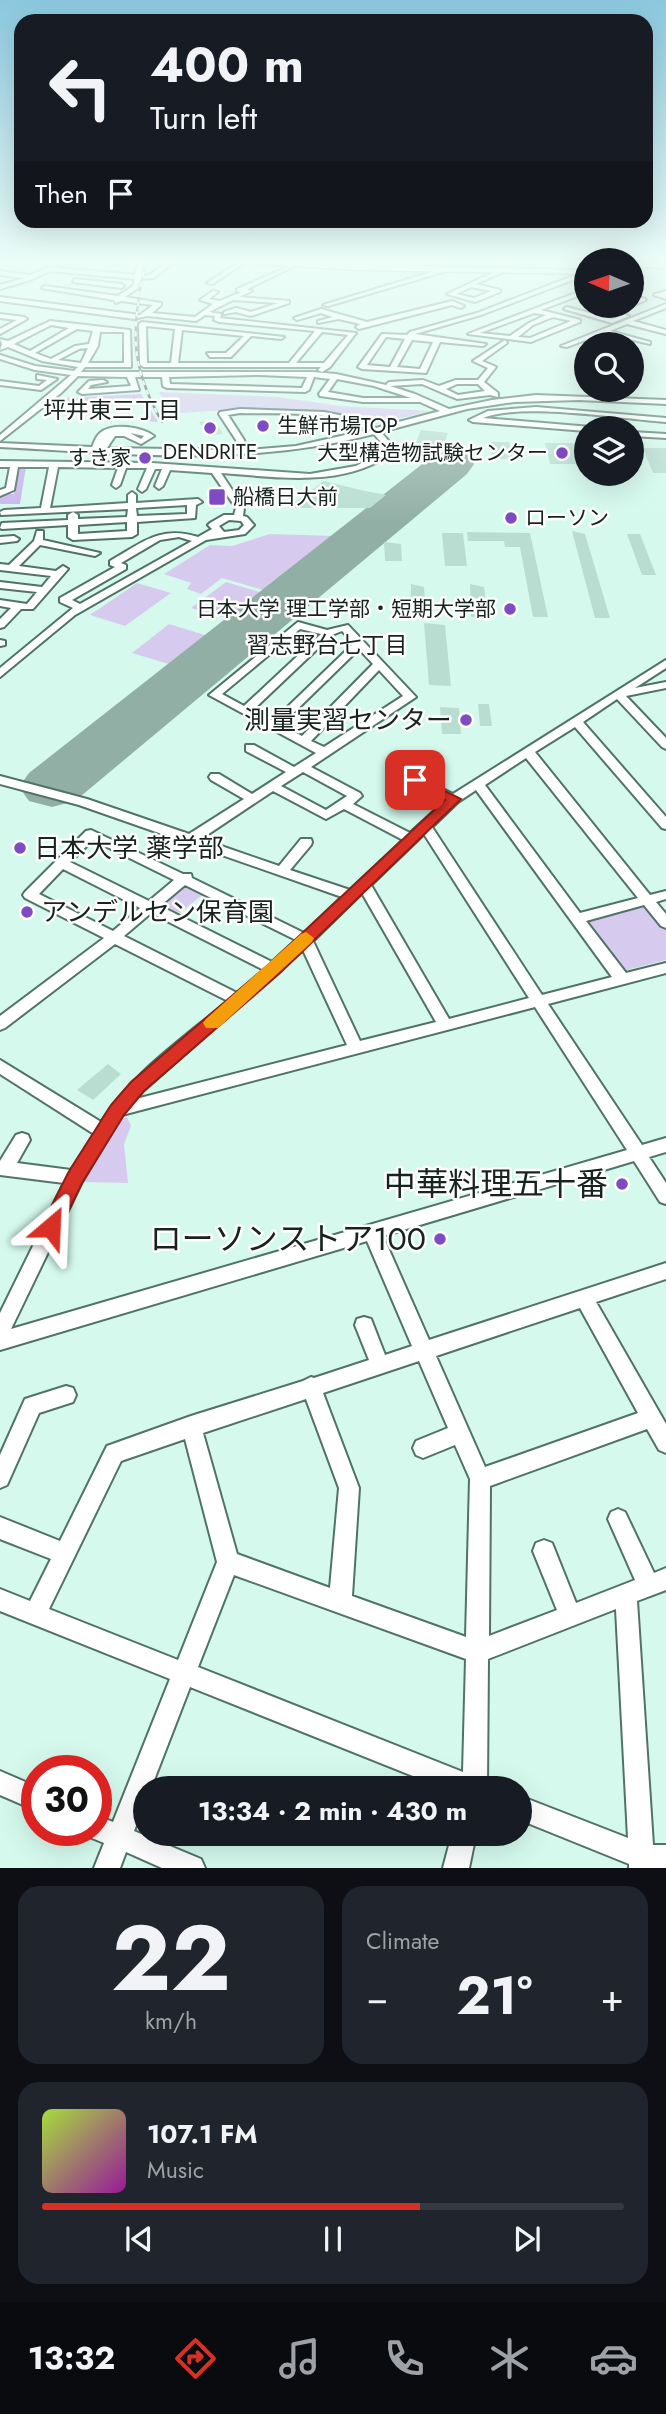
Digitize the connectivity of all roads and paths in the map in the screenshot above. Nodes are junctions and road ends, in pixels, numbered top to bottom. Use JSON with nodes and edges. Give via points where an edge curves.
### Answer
{"nodes":[{"id":1,"x":21,"y":349,"type":"edge"},
{"id":2,"x":38,"y":349,"type":"edge"},
{"id":3,"x":72,"y":349,"type":"edge"},
{"id":4,"x":92,"y":349,"type":"edge"},
{"id":5,"x":128,"y":349,"type":"edge"},
{"id":6,"x":143,"y":349,"type":"edge"},
{"id":7,"x":176,"y":349,"type":"edge"},
{"id":8,"x":211,"y":349,"type":"edge"},
{"id":9,"x":217,"y":349,"type":"edge"},
{"id":10,"x":235,"y":349,"type":"edge"},
{"id":11,"x":302,"y":349,"type":"edge"},
{"id":12,"x":340,"y":349,"type":"edge"},
{"id":13,"x":374,"y":349,"type":"edge"},
{"id":14,"x":404,"y":349,"type":"edge"},
{"id":15,"x":433,"y":349,"type":"edge"},
{"id":16,"x":494,"y":349,"type":"edge"},
{"id":17,"x":31,"y":353,"type":"junction"},
{"id":18,"x":263,"y":354,"type":"dead end"},
{"id":19,"x":0,"y":357,"type":"edge"},
{"id":20,"x":52,"y":362,"type":"junction"},
{"id":21,"x":255,"y":363,"type":"junction"},
{"id":22,"x":292,"y":363,"type":"junction"},
{"id":23,"x":18,"y":364,"type":"junction"},
{"id":24,"x":174,"y":364,"type":"junction"},
{"id":25,"x":209,"y":364,"type":"junction"},
{"id":26,"x":327,"y":365,"type":"junction"},
{"id":27,"x":83,"y":366,"type":"junction"},
{"id":28,"x":3,"y":369,"type":"edge"},
{"id":29,"x":392,"y":369,"type":"junction"},
{"id":30,"x":245,"y":373,"type":"junction"},
{"id":31,"x":315,"y":374,"type":"junction"},
{"id":32,"x":76,"y":375,"type":"junction"},
{"id":33,"x":165,"y":375,"type":"junction"},
{"id":34,"x":131,"y":378,"type":"junction"},
{"id":35,"x":212,"y":379,"type":"junction"},
{"id":36,"x":272,"y":380,"type":"dead end"},
{"id":37,"x":334,"y":380,"type":"junction"},
{"id":38,"x":480,"y":382,"type":"junction"},
{"id":39,"x":0,"y":383,"type":"edge"},
{"id":40,"x":385,"y":385,"type":"junction"},
{"id":41,"x":242,"y":387,"type":"junction"},
{"id":42,"x":268,"y":388,"type":"junction"},
{"id":43,"x":440,"y":389,"type":"junction"},
{"id":44,"x":492,"y":392,"type":"junction"},
{"id":45,"x":423,"y":398,"type":"junction"},
{"id":46,"x":527,"y":398,"type":"junction"},
{"id":47,"x":385,"y":401,"type":"junction"},
{"id":48,"x":501,"y":401,"type":"junction"},
{"id":49,"x":666,"y":402,"type":"edge"},
{"id":50,"x":511,"y":410,"type":"junction"},
{"id":51,"x":535,"y":410,"type":"junction"},
{"id":52,"x":449,"y":412,"type":"junction"},
{"id":53,"x":666,"y":420,"type":"edge"},
{"id":54,"x":509,"y":423,"type":"junction"},
{"id":55,"x":533,"y":424,"type":"junction"},
{"id":56,"x":574,"y":428,"type":"edge"},
{"id":57,"x":376,"y":431,"type":"junction"},
{"id":58,"x":644,"y":435,"type":"edge"},
{"id":59,"x":666,"y":436,"type":"edge"},
{"id":60,"x":0,"y":439,"type":"edge"},
{"id":61,"x":0,"y":444,"type":"edge"},
{"id":62,"x":99,"y":449,"type":"junction"},
{"id":63,"x":243,"y":452,"type":"junction"},
{"id":64,"x":0,"y":464,"type":"edge"},
{"id":65,"x":14,"y":465,"type":"junction"},
{"id":66,"x":54,"y":465,"type":"junction"},
{"id":67,"x":123,"y":466,"type":"junction"},
{"id":68,"x":152,"y":466,"type":"junction"},
{"id":69,"x":167,"y":467,"type":"junction"},
{"id":70,"x":216,"y":472,"type":"junction"},
{"id":71,"x":0,"y":480,"type":"edge"},
{"id":72,"x":12,"y":481,"type":"junction"},
{"id":73,"x":116,"y":485,"type":"dead end"},
{"id":74,"x":159,"y":486,"type":"dead end"},
{"id":75,"x":142,"y":489,"type":"dead end"},
{"id":76,"x":0,"y":493,"type":"edge"},
{"id":77,"x":132,"y":495,"type":"dead end"},
{"id":78,"x":133,"y":507,"type":"junction"},
{"id":79,"x":2,"y":510,"type":"edge"},
{"id":80,"x":73,"y":510,"type":"junction"},
{"id":81,"x":45,"y":511,"type":"junction"},
{"id":82,"x":238,"y":518,"type":"junction"},
{"id":83,"x":133,"y":519,"type":"junction"},
{"id":84,"x":73,"y":523,"type":"junction"},
{"id":85,"x":2,"y":525,"type":"edge"},
{"id":86,"x":42,"y":525,"type":"junction"},
{"id":87,"x":212,"y":536,"type":"junction"},
{"id":88,"x":14,"y":539,"type":"dead end"},
{"id":89,"x":0,"y":541,"type":"edge"},
{"id":90,"x":38,"y":542,"type":"junction"},
{"id":91,"x":75,"y":549,"type":"junction"},
{"id":92,"x":95,"y":553,"type":"dead end"},
{"id":93,"x":0,"y":566,"type":"edge"},
{"id":94,"x":61,"y":567,"type":"junction"},
{"id":95,"x":12,"y":568,"type":"junction"},
{"id":96,"x":0,"y":585,"type":"edge"},
{"id":97,"x":44,"y":590,"type":"junction"},
{"id":98,"x":0,"y":603,"type":"edge"},
{"id":99,"x":18,"y":606,"type":"junction"},
{"id":100,"x":81,"y":608,"type":"junction"},
{"id":101,"x":4,"y":624,"type":"edge"},
{"id":102,"x":328,"y":633,"type":"junction"},
{"id":103,"x":360,"y":643,"type":"junction"},
{"id":104,"x":666,"y":663,"type":"edge"},
{"id":105,"x":379,"y":664,"type":"junction"},
{"id":106,"x":0,"y":674,"type":"edge"},
{"id":107,"x":666,"y":685,"type":"edge"},
{"id":108,"x":618,"y":694,"type":"junction"},
{"id":109,"x":245,"y":711,"type":"junction"},
{"id":110,"x":576,"y":721,"type":"junction"},
{"id":111,"x":275,"y":725,"type":"junction"},
{"id":112,"x":661,"y":733,"type":"edge"},
{"id":113,"x":304,"y":741,"type":"junction"},
{"id":114,"x":666,"y":745,"type":"edge"},
{"id":115,"x":250,"y":748,"type":"dead end"},
{"id":116,"x":528,"y":752,"type":"junction"},
{"id":117,"x":326,"y":753,"type":"junction"},
{"id":118,"x":300,"y":770,"type":"junction"},
{"id":119,"x":215,"y":777,"type":"dead end"},
{"id":120,"x":385,"y":779,"type":"dead end"},
{"id":121,"x":0,"y":780,"type":"edge"},
{"id":122,"x":478,"y":783,"type":"junction"},
{"id":123,"x":274,"y":787,"type":"junction"},
{"id":124,"x":252,"y":799,"type":"junction"},
{"id":125,"x":454,"y":799,"type":"junction"},
{"id":126,"x":344,"y":804,"type":"junction"},
{"id":127,"x":111,"y":814,"type":"dead end"},
{"id":128,"x":666,"y":825,"type":"edge"},
{"id":129,"x":425,"y":827,"type":"junction"},
{"id":130,"x":91,"y":834,"type":"junction"},
{"id":131,"x":191,"y":839,"type":"junction"},
{"id":132,"x":412,"y":839,"type":"junction"},
{"id":133,"x":306,"y":842,"type":"dead end"},
{"id":134,"x":61,"y":863,"type":"junction"},
{"id":135,"x":282,"y":871,"type":"junction"},
{"id":136,"x":186,"y":877,"type":"junction"},
{"id":137,"x":363,"y":883,"type":"junction"},
{"id":138,"x":350,"y":895,"type":"junction"},
{"id":139,"x":666,"y":895,"type":"edge"},
{"id":140,"x":648,"y":900,"type":"junction"},
{"id":141,"x":151,"y":906,"type":"junction"},
{"id":142,"x":578,"y":918,"type":"junction"},
{"id":143,"x":666,"y":923,"type":"edge"},
{"id":144,"x":113,"y":937,"type":"junction"},
{"id":145,"x":305,"y":939,"type":"junction"},
{"id":146,"x":666,"y":968,"type":"edge"},
{"id":147,"x":274,"y":969,"type":"junction"},
{"id":148,"x":622,"y":979,"type":"junction"},
{"id":149,"x":239,"y":1000,"type":"junction"},
{"id":150,"x":539,"y":1001,"type":"junction"},
{"id":151,"x":0,"y":1024,"type":"edge"},
{"id":152,"x":445,"y":1025,"type":"junction"},
{"id":153,"x":356,"y":1048,"type":"junction"},
{"id":154,"x":0,"y":1066,"type":"edge"},
{"id":155,"x":117,"y":1110,"type":"junction"},
{"id":156,"x":104,"y":1132,"type":"junction"},
{"id":157,"x":22,"y":1140,"type":"dead end"},
{"id":158,"x":666,"y":1145,"type":"edge"},
{"id":159,"x":638,"y":1153,"type":"junction"},
{"id":160,"x":3,"y":1169,"type":"edge"},
{"id":161,"x":75,"y":1178,"type":"junction"},
{"id":162,"x":666,"y":1197,"type":"edge"},
{"id":163,"x":372,"y":1232,"type":"junction"},
{"id":164,"x":666,"y":1271,"type":"edge"},
{"id":165,"x":584,"y":1298,"type":"junction"},
{"id":166,"x":364,"y":1325,"type":"dead end"},
{"id":167,"x":0,"y":1334,"type":"edge"},
{"id":168,"x":0,"y":1341,"type":"edge"},
{"id":169,"x":424,"y":1350,"type":"junction"},
{"id":170,"x":380,"y":1365,"type":"junction"},
{"id":171,"x":311,"y":1386,"type":"junction"},
{"id":172,"x":66,"y":1395,"type":"dead end"},
{"id":173,"x":652,"y":1418,"type":"junction"},
{"id":174,"x":191,"y":1426,"type":"junction"},
{"id":175,"x":461,"y":1433,"type":"junction"},
{"id":176,"x":666,"y":1443,"type":"edge"},
{"id":177,"x":422,"y":1448,"type":"dead end"},
{"id":178,"x":0,"y":1478,"type":"edge"},
{"id":179,"x":480,"y":1479,"type":"junction"},
{"id":180,"x":618,"y":1518,"type":"dead end"},
{"id":181,"x":0,"y":1528,"type":"edge"},
{"id":182,"x":544,"y":1551,"type":"dead end"},
{"id":183,"x":64,"y":1553,"type":"junction"},
{"id":184,"x":228,"y":1562,"type":"junction"},
{"id":185,"x":658,"y":1583,"type":"edge"},
{"id":186,"x":626,"y":1595,"type":"junction"},
{"id":187,"x":0,"y":1600,"type":"edge"},
{"id":188,"x":340,"y":1604,"type":"junction"},
{"id":189,"x":35,"y":1614,"type":"junction"},
{"id":190,"x":571,"y":1616,"type":"junction"},
{"id":191,"x":477,"y":1652,"type":"junction"},
{"id":192,"x":184,"y":1672,"type":"junction"},
{"id":193,"x":443,"y":1776,"type":"edge"},
{"id":194,"x":473,"y":1776,"type":"edge"},
{"id":195,"x":0,"y":1783,"type":"edge"},
{"id":196,"x":21,"y":1792,"type":"edge"},
{"id":197,"x":532,"y":1813,"type":"edge"},
{"id":198,"x":112,"y":1834,"type":"edge"},
{"id":199,"x":120,"y":1837,"type":"junction"},
{"id":200,"x":461,"y":1846,"type":"edge"},
{"id":201,"x":651,"y":1861,"type":"edge"},
{"id":202,"x":107,"y":1868,"type":"edge"},
{"id":203,"x":192,"y":1868,"type":"edge"},
{"id":204,"x":456,"y":1868,"type":"edge"}],
"edges":[{"from":1,"to":17,"type":"street"},
{"from":2,"to":17,"type":"street"},
{"from":3,"to":20,"type":"street"},
{"from":4,"to":27,"type":"street"},
{"from":5,"to":27,"type":"street","via":[[128,365]]},
{"from":6,"to":24,"type":"street","via":[[144,365]]},
{"from":7,"to":24,"type":"street"},
{"from":8,"to":25,"type":"street"},
{"from":9,"to":10,"type":"street","via":[[229,355]]},
{"from":11,"to":22,"type":"street"},
{"from":12,"to":26,"type":"street"},
{"from":13,"to":29,"type":"street","via":[[362,367]]},
{"from":14,"to":29,"type":"street"},
{"from":15,"to":29,"type":"street","via":[[423,371]]},
{"from":16,"to":38,"type":"street","via":[[477,361],[492,367]]},
{"from":17,"to":20,"type":"street"},
{"from":18,"to":21,"type":"street"},
{"from":19,"to":23,"type":"street"},
{"from":20,"to":27,"type":"street"},
{"from":21,"to":22,"type":"street"},
{"from":21,"to":25,"type":"street"},
{"from":22,"to":26,"type":"street"},
{"from":23,"to":28,"type":"street"},
{"from":23,"to":32,"type":"street"},
{"from":24,"to":25,"type":"street"},
{"from":25,"to":35,"type":"street"},
{"from":26,"to":31,"type":"street"},
{"from":27,"to":32,"type":"street"},
{"from":28,"to":39,"type":"street","via":[[53,379],[41,388]]},
{"from":30,"to":31,"type":"street"},
{"from":30,"to":35,"type":"street"},
{"from":30,"to":41,"type":"street"},
{"from":31,"to":37,"type":"street"},
{"from":31,"to":42,"type":"street","via":[[305,390]]},
{"from":32,"to":34,"type":"street"},
{"from":32,"to":60,"type":"street"},
{"from":33,"to":34,"type":"street"},
{"from":33,"to":35,"type":"street"},
{"from":33,"to":35,"type":"street","via":[[167,386]]},
{"from":34,"to":34,"type":"street","via":[[136,388],[82,392],[89,383]]},
{"from":35,"to":41,"type":"street"},
{"from":36,"to":42,"type":"street"},
{"from":37,"to":40,"type":"street"},
{"from":37,"to":47,"type":"street","via":[[385,394]]},
{"from":37,"to":47,"type":"street","via":[[323,394]]},
{"from":38,"to":43,"type":"street","via":[[456,382]]},
{"from":38,"to":44,"type":"street"},
{"from":40,"to":43,"type":"street","via":[[423,382]]},
{"from":40,"to":45,"type":"street"},
{"from":41,"to":42,"type":"street"},
{"from":43,"to":44,"type":"street","via":[[457,397]]},
{"from":44,"to":48,"type":"street"},
{"from":45,"to":47,"type":"street"},
{"from":45,"to":52,"type":"street"},
{"from":46,"to":48,"type":"street"},
{"from":46,"to":49,"type":"street"},
{"from":46,"to":51,"type":"street"},
{"from":48,"to":52,"type":"street"},
{"from":50,"to":51,"type":"street"},
{"from":50,"to":54,"type":"street"},
{"from":50,"to":54,"type":"street","via":[[473,420]]},
{"from":51,"to":53,"type":"street"},
{"from":51,"to":55,"type":"street"},
{"from":52,"to":57,"type":"street"},
{"from":54,"to":55,"type":"street"},
{"from":55,"to":56,"type":"street"},
{"from":57,"to":63,"type":"street","via":[[312,446]]},
{"from":57,"to":63,"type":"street","via":[[331,415],[223,414]]},
{"from":57,"to":70,"type":"street","via":[[392,450],[358,468],[310,477]]},
{"from":58,"to":59,"type":"street"},
{"from":61,"to":62,"type":"street"},
{"from":62,"to":62,"type":"street","via":[[102,435],[110,432],[150,436],[141,442],[113,434]]},
{"from":62,"to":63,"type":"street"},
{"from":64,"to":65,"type":"street"},
{"from":65,"to":66,"type":"street"},
{"from":65,"to":72,"type":"street"},
{"from":66,"to":67,"type":"street"},
{"from":66,"to":81,"type":"street"},
{"from":67,"to":68,"type":"street"},
{"from":67,"to":73,"type":"street"},
{"from":68,"to":69,"type":"street"},
{"from":68,"to":75,"type":"street"},
{"from":69,"to":70,"type":"street"},
{"from":69,"to":74,"type":"street"},
{"from":70,"to":82,"type":"street","via":[[240,508]]},
{"from":71,"to":72,"type":"street"},
{"from":72,"to":76,"type":"street","via":[[10,490]]},
{"from":77,"to":78,"type":"street"},
{"from":78,"to":80,"type":"street"},
{"from":78,"to":83,"type":"street"},
{"from":78,"to":83,"type":"street","via":[[195,503],[192,516]]},
{"from":79,"to":81,"type":"street"},
{"from":79,"to":85,"type":"street"},
{"from":80,"to":81,"type":"street"},
{"from":80,"to":84,"type":"street"},
{"from":82,"to":87,"type":"street","via":[[218,520]]},
{"from":82,"to":87,"type":"street","via":[[247,522],[247,529]]},
{"from":83,"to":84,"type":"street"},
{"from":83,"to":84,"type":"street","via":[[132,534],[92,539],[73,537]]},
{"from":84,"to":86,"type":"street"},
{"from":85,"to":86,"type":"street"},
{"from":85,"to":89,"type":"street"},
{"from":86,"to":90,"type":"street"},
{"from":87,"to":100,"type":"street"},
{"from":87,"to":100,"type":"street","via":[[157,538],[113,563],[123,567],[64,600]]},
{"from":88,"to":89,"type":"street"},
{"from":90,"to":91,"type":"street"},
{"from":90,"to":95,"type":"street"},
{"from":91,"to":92,"type":"street"},
{"from":91,"to":94,"type":"street"},
{"from":93,"to":95,"type":"street"},
{"from":94,"to":95,"type":"street"},
{"from":94,"to":97,"type":"street"},
{"from":96,"to":97,"type":"street"},
{"from":97,"to":99,"type":"street","via":[[29,607]]},
{"from":98,"to":99,"type":"street"},
{"from":99,"to":101,"type":"street"},
{"from":100,"to":106,"type":"street","via":[[53,625]]},
{"from":102,"to":103,"type":"street","via":[[344,627]]},
{"from":102,"to":109,"type":"street"},
{"from":102,"to":109,"type":"street","via":[[298,625],[215,695]]},
{"from":103,"to":105,"type":"street"},
{"from":103,"to":111,"type":"street"},
{"from":104,"to":108,"type":"street"},
{"from":105,"to":113,"type":"street"},
{"from":105,"to":117,"type":"street","via":[[410,697]]},
{"from":107,"to":108,"type":"street"},
{"from":108,"to":110,"type":"street"},
{"from":108,"to":112,"type":"street"},
{"from":109,"to":111,"type":"street"},
{"from":110,"to":116,"type":"street"},
{"from":110,"to":128,"type":"street"},
{"from":111,"to":113,"type":"street"},
{"from":112,"to":114,"type":"street"},
{"from":113,"to":117,"type":"street"},
{"from":115,"to":118,"type":"street"},
{"from":116,"to":122,"type":"street"},
{"from":116,"to":140,"type":"street"},
{"from":117,"to":118,"type":"street"},
{"from":118,"to":123,"type":"street"},
{"from":118,"to":126,"type":"street","via":[[356,796]]},
{"from":119,"to":124,"type":"street"},
{"from":120,"to":125,"type":"street","via":[[398,769]]},
{"from":121,"to":131,"type":"street"},
{"from":122,"to":125,"type":"street"},
{"from":122,"to":142,"type":"street"},
{"from":123,"to":124,"type":"street"},
{"from":123,"to":126,"type":"street","via":[[326,815]]},
{"from":124,"to":131,"type":"street"},
{"from":125,"to":129,"type":"street"},
{"from":126,"to":132,"type":"street"},
{"from":127,"to":130,"type":"street"},
{"from":129,"to":132,"type":"street"},
{"from":129,"to":150,"type":"street"},
{"from":130,"to":134,"type":"street"},
{"from":130,"to":136,"type":"street"},
{"from":131,"to":135,"type":"street"},
{"from":132,"to":137,"type":"street"},
{"from":133,"to":135,"type":"street"},
{"from":134,"to":141,"type":"street"},
{"from":134,"to":144,"type":"street","via":[[30,895]]},
{"from":135,"to":138,"type":"street"},
{"from":136,"to":141,"type":"street"},
{"from":136,"to":145,"type":"street"},
{"from":137,"to":138,"type":"street"},
{"from":137,"to":152,"type":"street"},
{"from":138,"to":145,"type":"street"},
{"from":139,"to":140,"type":"street"},
{"from":140,"to":142,"type":"street"},
{"from":140,"to":143,"type":"street"},
{"from":141,"to":144,"type":"street"},
{"from":141,"to":147,"type":"street"},
{"from":142,"to":148,"type":"street"},
{"from":144,"to":149,"type":"street"},
{"from":144,"to":151,"type":"street"},
{"from":145,"to":147,"type":"street"},
{"from":145,"to":153,"type":"street"},
{"from":146,"to":148,"type":"street"},
{"from":147,"to":149,"type":"street"},
{"from":148,"to":150,"type":"street"},
{"from":149,"to":155,"type":"street","via":[[137,1087]]},
{"from":150,"to":152,"type":"street"},
{"from":150,"to":159,"type":"street"},
{"from":152,"to":153,"type":"street"},
{"from":153,"to":155,"type":"street"},
{"from":154,"to":156,"type":"street"},
{"from":155,"to":156,"type":"street"},
{"from":156,"to":161,"type":"street"},
{"from":157,"to":160,"type":"street"},
{"from":158,"to":159,"type":"street"},
{"from":159,"to":162,"type":"street"},
{"from":159,"to":163,"type":"street"},
{"from":160,"to":161,"type":"street"},
{"from":161,"to":167,"type":"street"},
{"from":163,"to":168,"type":"street"},
{"from":163,"to":169,"type":"street"},
{"from":164,"to":165,"type":"street"},
{"from":165,"to":169,"type":"street"},
{"from":165,"to":173,"type":"street"},
{"from":166,"to":170,"type":"street"},
{"from":169,"to":170,"type":"street"},
{"from":169,"to":175,"type":"street"},
{"from":170,"to":171,"type":"street"},
{"from":171,"to":174,"type":"street"},
{"from":171,"to":188,"type":"street","via":[[349,1488]]},
{"from":172,"to":178,"type":"street","via":[[32,1406]]},
{"from":173,"to":176,"type":"street"},
{"from":173,"to":179,"type":"street"},
{"from":174,"to":183,"type":"street","via":[[114,1453]]},
{"from":174,"to":184,"type":"street"},
{"from":175,"to":177,"type":"street"},
{"from":175,"to":179,"type":"street"},
{"from":179,"to":191,"type":"street"},
{"from":180,"to":185,"type":"street"},
{"from":181,"to":183,"type":"street"},
{"from":182,"to":190,"type":"street"},
{"from":183,"to":189,"type":"street"},
{"from":184,"to":188,"type":"street"},
{"from":184,"to":192,"type":"street"},
{"from":185,"to":186,"type":"street"},
{"from":186,"to":190,"type":"street"},
{"from":186,"to":201,"type":"street"},
{"from":187,"to":189,"type":"street"},
{"from":188,"to":191,"type":"street"},
{"from":189,"to":192,"type":"street"},
{"from":190,"to":191,"type":"street"},
{"from":191,"to":194,"type":"street"},
{"from":192,"to":193,"type":"street"},
{"from":192,"to":199,"type":"street"},
{"from":195,"to":196,"type":"street"},
{"from":197,"to":201,"type":"street"},
{"from":198,"to":199,"type":"street"},
{"from":199,"to":202,"type":"street"},
{"from":199,"to":203,"type":"street"},
{"from":200,"to":204,"type":"street"}]}
